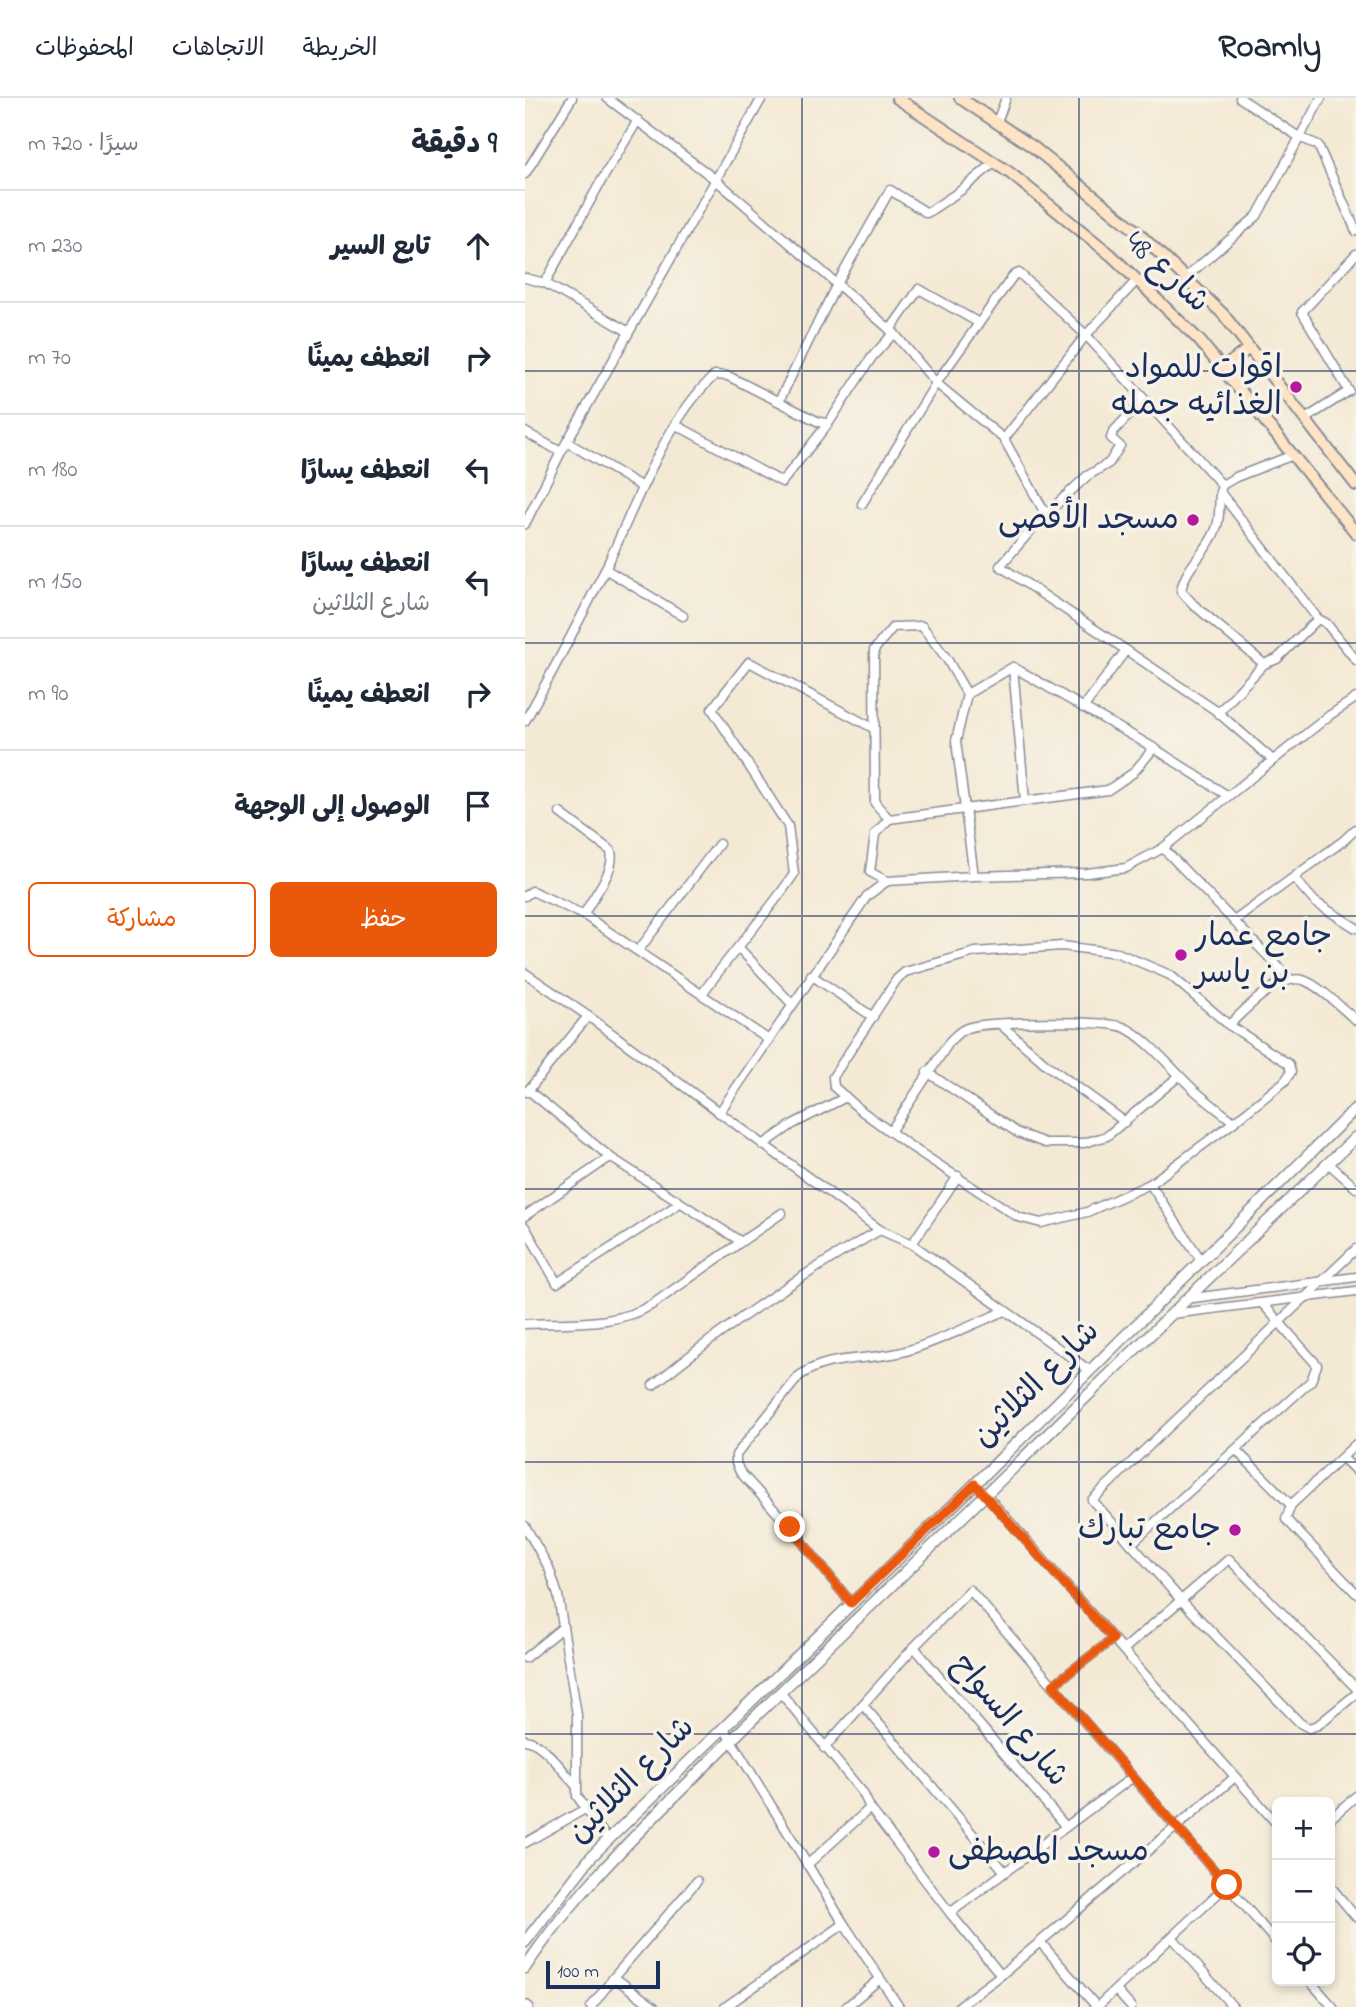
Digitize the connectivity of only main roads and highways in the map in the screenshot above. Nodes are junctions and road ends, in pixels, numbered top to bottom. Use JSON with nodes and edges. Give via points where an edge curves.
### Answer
{"nodes":[{"id":1,"x":897,"y":98,"type":"edge"},
{"id":2,"x":960,"y":98,"type":"edge"},
{"id":3,"x":1249,"y":348,"type":"junction"},
{"id":4,"x":1222,"y":369,"type":"junction"},
{"id":5,"x":1356,"y":485,"type":"edge"},
{"id":6,"x":1356,"y":533,"type":"edge"}],
"edges":[{"from":1,"to":4,"type":"main road","name":"شارع 48","via":[[994,163],[1111,255],[1199,340]]},
{"from":2,"to":3,"type":"main road","name":"شارع 48","via":[[1033,146],[1134,229],[1223,314]]},
{"from":3,"to":4,"type":"main road"},
{"from":3,"to":5,"type":"main road","name":"شارع 48"},
{"from":4,"to":6,"type":"main road","name":"شارع 48"}]}
